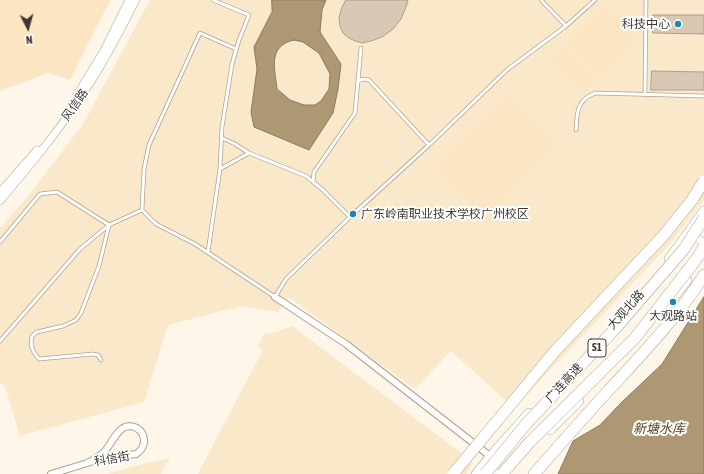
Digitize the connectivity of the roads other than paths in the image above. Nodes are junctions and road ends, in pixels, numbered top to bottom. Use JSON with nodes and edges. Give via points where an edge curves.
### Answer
{"nodes":[{"id":1,"x":129,"y":0,"type":"edge"},
{"id":2,"x":136,"y":0,"type":"edge"},
{"id":3,"x":213,"y":0,"type":"edge"},
{"id":4,"x":541,"y":0,"type":"edge"},
{"id":5,"x":595,"y":0,"type":"edge"},
{"id":6,"x":646,"y":0,"type":"edge"},
{"id":7,"x":566,"y":26,"type":"junction"},
{"id":8,"x":361,"y":48,"type":"dead end"},
{"id":9,"x":236,"y":49,"type":"junction"},
{"id":10,"x":358,"y":81,"type":"junction"},
{"id":11,"x":645,"y":94,"type":"junction"},
{"id":12,"x":704,"y":96,"type":"edge"},
{"id":13,"x":576,"y":130,"type":"dead end"},
{"id":14,"x":222,"y":138,"type":"junction"},
{"id":15,"x":429,"y":145,"type":"junction"},
{"id":16,"x":249,"y":153,"type":"junction"},
{"id":17,"x":220,"y":169,"type":"junction"},
{"id":18,"x":704,"y":181,"type":"edge"},
{"id":19,"x":313,"y":182,"type":"junction"},
{"id":20,"x":0,"y":192,"type":"edge"},
{"id":21,"x":0,"y":201,"type":"edge"},
{"id":22,"x":142,"y":210,"type":"junction"},
{"id":23,"x":704,"y":211,"type":"edge"},
{"id":24,"x":350,"y":217,"type":"junction"},
{"id":25,"x":704,"y":218,"type":"edge"},
{"id":26,"x":109,"y":224,"type":"junction"},
{"id":27,"x":688,"y":234,"type":"junction"},
{"id":28,"x":0,"y":242,"type":"edge"},
{"id":29,"x":704,"y":242,"type":"edge"},
{"id":30,"x":704,"y":248,"type":"edge"},
{"id":31,"x":208,"y":252,"type":"junction"},
{"id":32,"x":704,"y":256,"type":"edge"},
{"id":33,"x":704,"y":275,"type":"edge"},
{"id":34,"x":275,"y":297,"type":"junction"},
{"id":35,"x":0,"y":341,"type":"edge"},
{"id":36,"x":101,"y":360,"type":"dead end"},
{"id":37,"x":490,"y":456,"type":"junction"},
{"id":38,"x":87,"y":463,"type":"junction"},
{"id":39,"x":51,"y":474,"type":"edge"},
{"id":40,"x":453,"y":474,"type":"edge"},
{"id":41,"x":476,"y":474,"type":"edge"},
{"id":42,"x":485,"y":474,"type":"edge"},
{"id":43,"x":502,"y":474,"type":"edge"},
{"id":44,"x":507,"y":474,"type":"edge"},
{"id":45,"x":534,"y":474,"type":"edge"}],
"edges":[{"from":1,"to":20,"type":"street","name":"风信路","via":[[77,95]]},
{"from":2,"to":21,"type":"street","name":"风信路","via":[[82,96]]},
{"from":3,"to":9,"type":"lane","via":[[249,15]]},
{"from":4,"to":7,"type":"lane"},
{"from":5,"to":7,"type":"lane"},
{"from":6,"to":11,"type":"lane"},
{"from":7,"to":15,"type":"lane","via":[[508,69]]},
{"from":8,"to":10,"type":"lane"},
{"from":9,"to":14,"type":"lane"},
{"from":9,"to":22,"type":"lane","via":[[200,33],[149,145],[144,169]]},
{"from":10,"to":15,"type":"lane","via":[[369,80]]},
{"from":10,"to":19,"type":"lane","via":[[355,113],[314,172]]},
{"from":11,"to":12,"type":"lane"},
{"from":11,"to":13,"type":"lane","via":[[594,93],[585,98],[579,106]]},
{"from":14,"to":16,"type":"lane"},
{"from":14,"to":17,"type":"lane"},
{"from":15,"to":24,"type":"lane"},
{"from":16,"to":17,"type":"lane"},
{"from":16,"to":19,"type":"lane","via":[[306,176]]},
{"from":17,"to":31,"type":"lane"},
{"from":18,"to":40,"type":"highway","bridge":true,"via":[[663,236],[555,351]]},
{"from":19,"to":24,"type":"lane"},
{"from":22,"to":26,"type":"lane"},
{"from":22,"to":31,"type":"lane","via":[[156,224]]},
{"from":23,"to":27,"type":"main road","name":"大观北路"},
{"from":24,"to":34,"type":"lane","via":[[286,279]]},
{"from":25,"to":42,"type":"highway","name":"广连高速","number":"S1","bridge":true,"via":[[684,249],[615,329],[527,423]]},
{"from":26,"to":28,"type":"lane","via":[[57,192],[40,194]]},
{"from":26,"to":35,"type":"lane","via":[[80,249]]},
{"from":26,"to":36,"type":"lane","via":[[99,266],[81,313],[76,320],[63,326],[38,332],[32,336],[31,343],[39,359],[93,354],[98,355]]},
{"from":27,"to":29,"type":"street"},
{"from":27,"to":30,"type":"street"},
{"from":27,"to":37,"type":"main road","name":"大观北路","via":[[649,286]]},
{"from":30,"to":43,"type":"highway","name":"广连高速","number":"S1","bridge":true,"via":[[635,338],[529,443]]},
{"from":31,"to":34,"type":"lane"},
{"from":32,"to":44,"type":"main road","via":[[643,335]]},
{"from":33,"to":45,"type":"highway","via":[[657,338]]},
{"from":34,"to":37,"type":"street","via":[[346,344]]},
{"from":37,"to":41,"type":"main road","name":"大观北路"},
{"from":38,"to":38,"type":"street","name":"科信街","via":[[136,454],[143,446],[142,433],[132,426],[122,429],[103,452]]},
{"from":38,"to":39,"type":"street","name":"科信街"}]}
